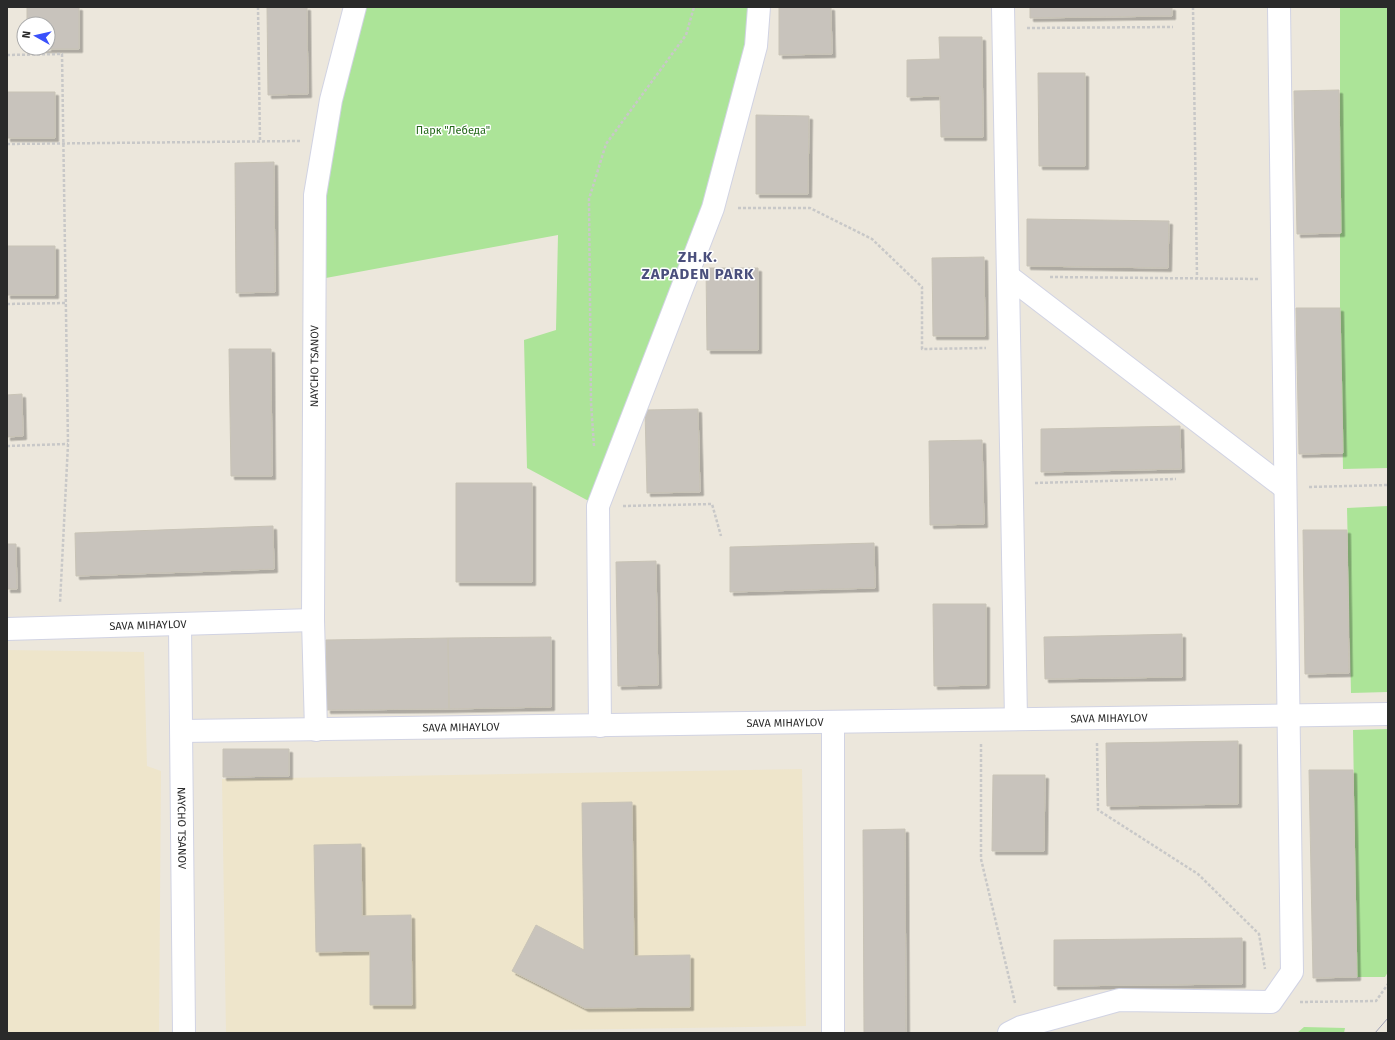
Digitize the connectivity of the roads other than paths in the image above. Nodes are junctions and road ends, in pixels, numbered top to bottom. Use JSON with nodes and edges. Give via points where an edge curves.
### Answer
{"nodes":[{"id":1,"x":355,"y":7,"type":"edge"},
{"id":2,"x":759,"y":7,"type":"edge"},
{"id":3,"x":1003,"y":7,"type":"edge"},
{"id":4,"x":1279,"y":7,"type":"edge"},
{"id":5,"x":1008,"y":276,"type":"junction"},
{"id":6,"x":1285,"y":488,"type":"junction"},
{"id":7,"x":313,"y":620,"type":"junction"},
{"id":8,"x":180,"y":624,"type":"junction"},
{"id":9,"x":7,"y":629,"type":"edge"},
{"id":10,"x":1388,"y":714,"type":"edge"},
{"id":11,"x":1289,"y":715,"type":"junction"},
{"id":12,"x":1016,"y":719,"type":"junction"},
{"id":13,"x":832,"y":722,"type":"junction"},
{"id":14,"x":600,"y":726,"type":"junction"},
{"id":15,"x":316,"y":730,"type":"junction"},
{"id":16,"x":182,"y":731,"type":"junction"},
{"id":17,"x":1015,"y":1030,"type":"edge"},
{"id":18,"x":184,"y":1033,"type":"edge"},
{"id":19,"x":833,"y":1033,"type":"edge"}],
"edges":[{"from":1,"to":7,"type":"street","name":"NAYCHO TSANOV","via":[[331,100],[315,195]]},
{"from":2,"to":14,"type":"street","via":[[756,46],[713,208],[598,506]]},
{"from":3,"to":5,"type":"street"},
{"from":4,"to":6,"type":"street"},
{"from":5,"to":6,"type":"street"},
{"from":5,"to":12,"type":"street"},
{"from":6,"to":11,"type":"street"},
{"from":7,"to":8,"type":"street","name":"SAVA MIHAYLOV"},
{"from":7,"to":15,"type":"street","name":"NAYCHO TSANOV"},
{"from":8,"to":9,"type":"street","name":"SAVA MIHAYLOV"},
{"from":8,"to":16,"type":"street","name":"NAYCHO TSANOV"},
{"from":10,"to":11,"type":"street","name":"SAVA MIHAYLOV"},
{"from":11,"to":12,"type":"street","name":"SAVA MIHAYLOV"},
{"from":11,"to":17,"type":"street","via":[[1292,972],[1271,1002],[1119,1000]]},
{"from":12,"to":13,"type":"street","name":"SAVA MIHAYLOV"},
{"from":13,"to":14,"type":"street","name":"SAVA MIHAYLOV"},
{"from":13,"to":19,"type":"street"},
{"from":14,"to":15,"type":"street","name":"SAVA MIHAYLOV"},
{"from":15,"to":16,"type":"street","name":"SAVA MIHAYLOV"},
{"from":16,"to":18,"type":"street","name":"NAYCHO TSANOV"}]}
